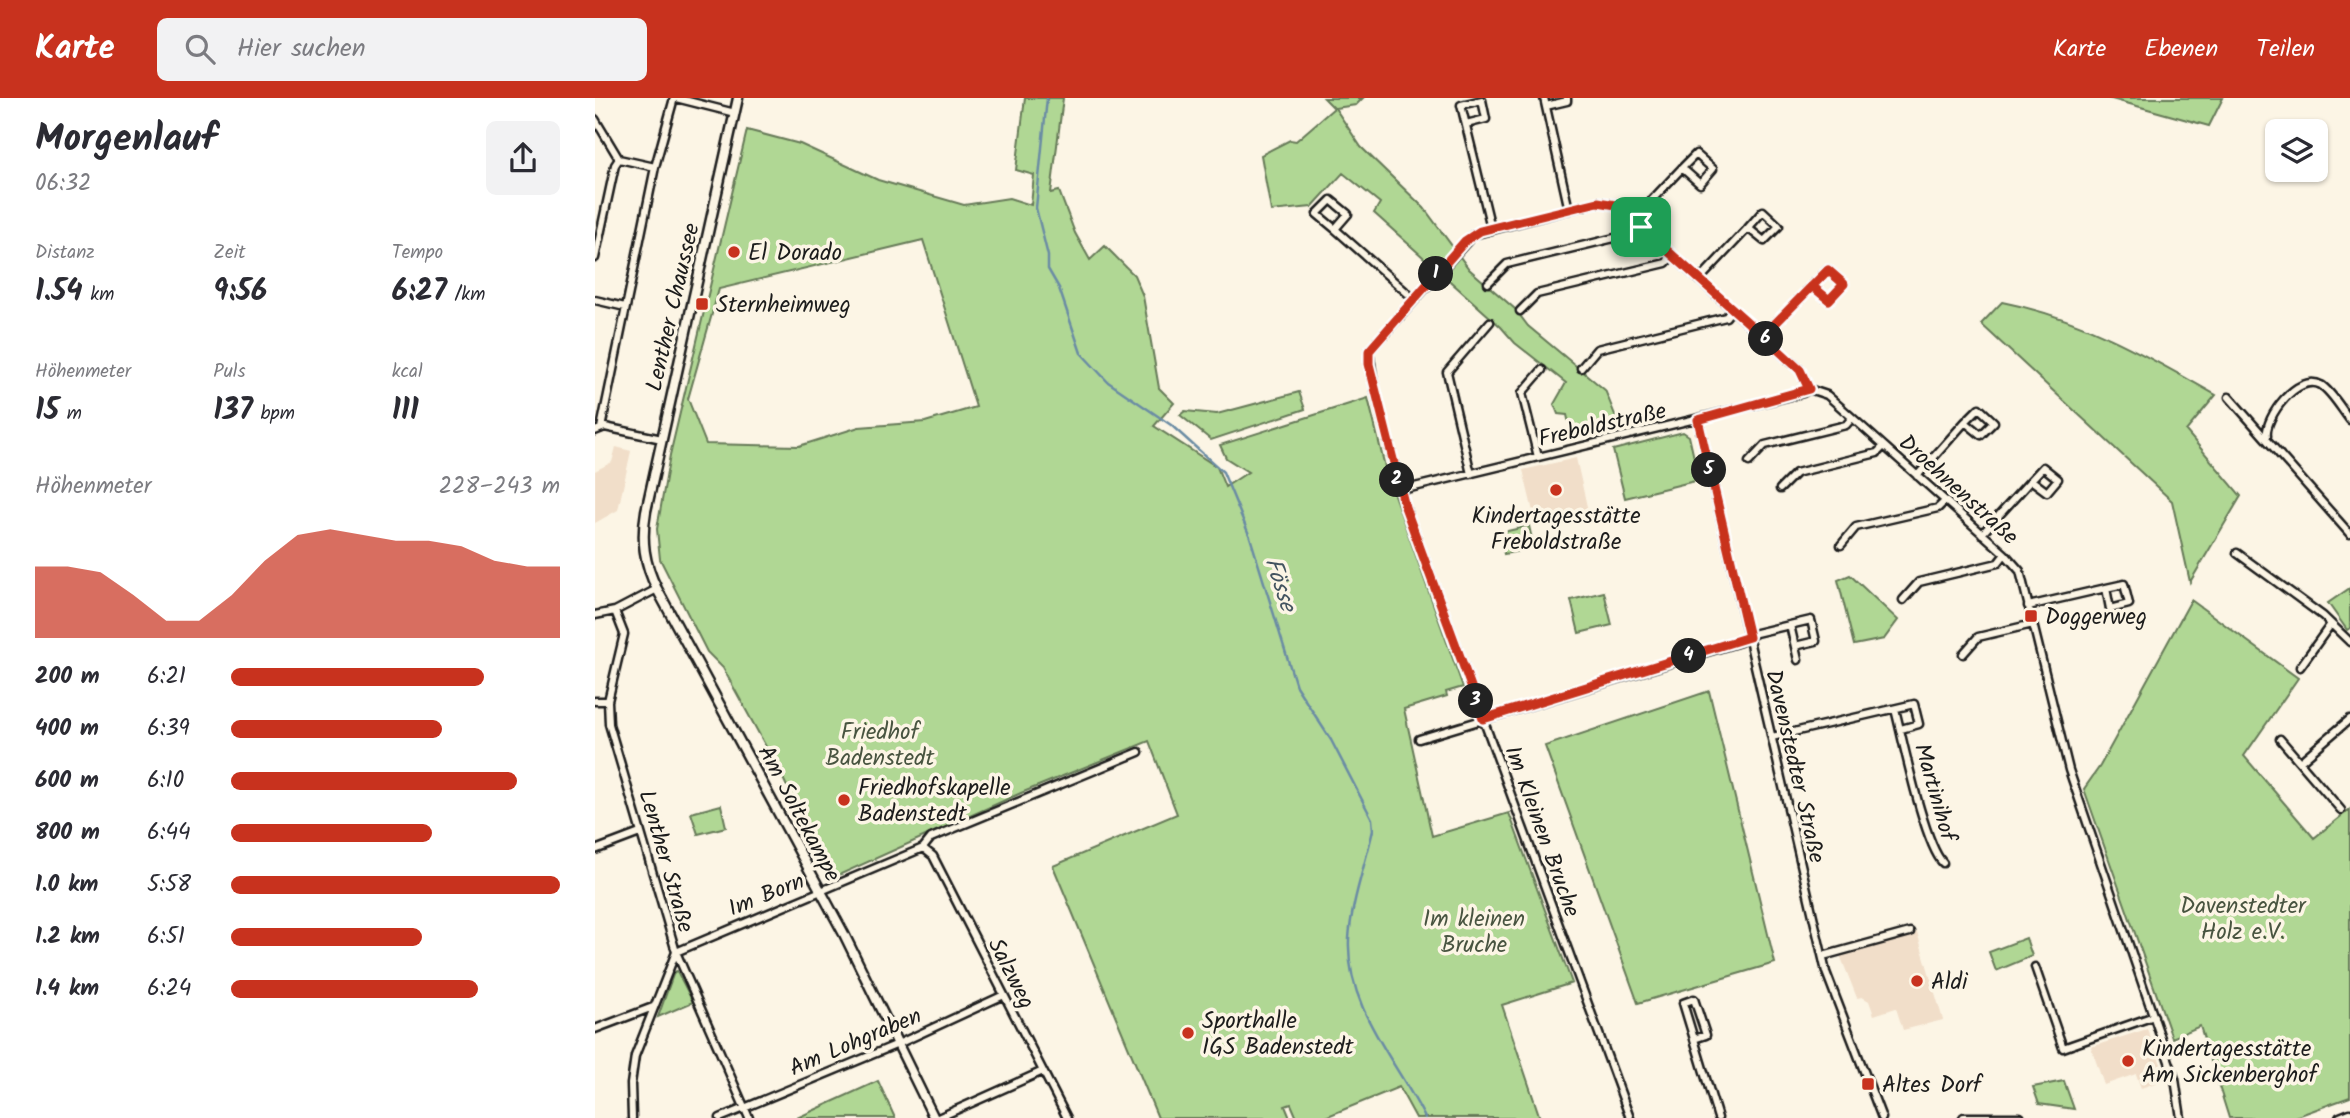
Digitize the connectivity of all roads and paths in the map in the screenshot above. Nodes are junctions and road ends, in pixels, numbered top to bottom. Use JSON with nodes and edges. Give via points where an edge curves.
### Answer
{"nodes":[{"id":1,"x":675,"y":98,"type":"edge"},
{"id":2,"x":738,"y":98,"type":"edge"},
{"id":3,"x":1543,"y":98,"type":"edge"},
{"id":4,"x":1567,"y":98,"type":"edge"},
{"id":5,"x":1546,"y":106,"type":"junction"},
{"id":6,"x":735,"y":113,"type":"junction"},
{"id":7,"x":595,"y":118,"type":"edge"},
{"id":8,"x":1466,"y":124,"type":"junction"},
{"id":9,"x":619,"y":159,"type":"junction"},
{"id":10,"x":655,"y":167,"type":"junction"},
{"id":11,"x":1682,"y":168,"type":"junction"},
{"id":12,"x":1569,"y":210,"type":"junction"},
{"id":13,"x":1633,"y":220,"type":"junction"},
{"id":14,"x":1641,"y":227,"type":"junction"},
{"id":15,"x":1491,"y":228,"type":"junction"},
{"id":16,"x":1748,"y":228,"type":"junction"},
{"id":17,"x":1335,"y":229,"type":"junction"},
{"id":18,"x":1672,"y":256,"type":"junction"},
{"id":19,"x":595,"y":257,"type":"edge"},
{"id":20,"x":1450,"y":259,"type":"joint"},
{"id":21,"x":1699,"y":280,"type":"junction"},
{"id":22,"x":1489,"y":284,"type":"dead end"},
{"id":23,"x":1812,"y":286,"type":"junction"},
{"id":24,"x":1414,"y":299,"type":"junction"},
{"id":25,"x":595,"y":300,"type":"edge"},
{"id":26,"x":625,"y":307,"type":"junction"},
{"id":27,"x":1732,"y":309,"type":"junction"},
{"id":28,"x":1520,"y":312,"type":"dead end"},
{"id":29,"x":1490,"y":322,"type":"dead end"},
{"id":30,"x":1763,"y":336,"type":"junction"},
{"id":31,"x":1581,"y":368,"type":"dead end"},
{"id":32,"x":1542,"y":370,"type":"dead end"},
{"id":33,"x":1809,"y":389,"type":"junction"},
{"id":34,"x":2229,"y":397,"type":"dead end"},
{"id":35,"x":1852,"y":418,"type":"junction"},
{"id":36,"x":1698,"y":420,"type":"junction"},
{"id":37,"x":2350,"y":420,"type":"edge"},
{"id":38,"x":1965,"y":422,"type":"junction"},
{"id":39,"x":598,"y":429,"type":"edge"},
{"id":40,"x":2267,"y":438,"type":"junction"},
{"id":41,"x":662,"y":439,"type":"junction"},
{"id":42,"x":1884,"y":446,"type":"junction"},
{"id":43,"x":1538,"y":457,"type":"junction"},
{"id":44,"x":1749,"y":462,"type":"dead end"},
{"id":45,"x":1471,"y":474,"type":"junction"},
{"id":46,"x":1917,"y":476,"type":"junction"},
{"id":47,"x":2031,"y":480,"type":"dead end"},
{"id":48,"x":1780,"y":489,"type":"dead end"},
{"id":49,"x":1402,"y":490,"type":"junction"},
{"id":50,"x":1945,"y":501,"type":"junction"},
{"id":51,"x":644,"y":525,"type":"joint"},
{"id":52,"x":1982,"y":534,"type":"junction"},
{"id":53,"x":2350,"y":534,"type":"edge"},
{"id":54,"x":1841,"y":545,"type":"dead end"},
{"id":55,"x":2237,"y":553,"type":"dead end"},
{"id":56,"x":2005,"y":554,"type":"junction"},
{"id":57,"x":2106,"y":588,"type":"junction"},
{"id":58,"x":657,"y":589,"type":"junction"},
{"id":59,"x":1903,"y":600,"type":"dead end"},
{"id":60,"x":2028,"y":607,"type":"junction"},
{"id":61,"x":615,"y":611,"type":"junction"},
{"id":62,"x":595,"y":615,"type":"edge"},
{"id":63,"x":2033,"y":624,"type":"junction"},
{"id":64,"x":2331,"y":624,"type":"junction"},
{"id":65,"x":1790,"y":625,"type":"junction"},
{"id":66,"x":1749,"y":637,"type":"junction"},
{"id":67,"x":2350,"y":642,"type":"edge"},
{"id":68,"x":1795,"y":646,"type":"junction"},
{"id":69,"x":1963,"y":654,"type":"dead end"},
{"id":70,"x":1798,"y":660,"type":"dead end"},
{"id":71,"x":2300,"y":667,"type":"dead end"},
{"id":72,"x":595,"y":701,"type":"edge"},
{"id":73,"x":608,"y":701,"type":"junction"},
{"id":74,"x":1895,"y":709,"type":"junction"},
{"id":75,"x":1483,"y":719,"type":"junction"},
{"id":76,"x":2350,"y":719,"type":"edge"},
{"id":77,"x":1901,"y":729,"type":"junction"},
{"id":78,"x":1772,"y":737,"type":"junction"},
{"id":79,"x":1419,"y":739,"type":"dead end"},
{"id":80,"x":2280,"y":739,"type":"dead end"},
{"id":81,"x":1139,"y":752,"type":"dead end"},
{"id":82,"x":2301,"y":761,"type":"junction"},
{"id":83,"x":2341,"y":810,"type":"dead end"},
{"id":84,"x":640,"y":834,"type":"junction"},
{"id":85,"x":923,"y":848,"type":"junction"},
{"id":86,"x":595,"y":850,"type":"edge"},
{"id":87,"x":1943,"y":863,"type":"dead end"},
{"id":88,"x":820,"y":890,"type":"junction"},
{"id":89,"x":1910,"y":932,"type":"dead end"},
{"id":90,"x":676,"y":952,"type":"junction"},
{"id":91,"x":1823,"y":956,"type":"junction"},
{"id":92,"x":2035,"y":967,"type":"dead end"},
{"id":93,"x":1004,"y":995,"type":"junction"},
{"id":94,"x":653,"y":1007,"type":"junction"},
{"id":95,"x":2154,"y":1016,"type":"junction"},
{"id":96,"x":595,"y":1030,"type":"edge"},
{"id":97,"x":1694,"y":1039,"type":"junction"},
{"id":98,"x":898,"y":1044,"type":"junction"},
{"id":99,"x":1043,"y":1071,"type":"junction"},
{"id":100,"x":745,"y":1107,"type":"junction"},
{"id":101,"x":2350,"y":1114,"type":"edge"},
{"id":102,"x":632,"y":1118,"type":"edge"},
{"id":103,"x":720,"y":1118,"type":"edge"},
{"id":104,"x":749,"y":1118,"type":"edge"},
{"id":105,"x":936,"y":1118,"type":"edge"},
{"id":106,"x":1067,"y":1118,"type":"edge"},
{"id":107,"x":1630,"y":1118,"type":"edge"},
{"id":108,"x":1719,"y":1118,"type":"edge"},
{"id":109,"x":1882,"y":1118,"type":"edge"},
{"id":110,"x":1963,"y":1118,"type":"edge"},
{"id":111,"x":2020,"y":1118,"type":"edge"},
{"id":112,"x":2181,"y":1118,"type":"edge"},
{"id":113,"x":2340,"y":1118,"type":"edge"}],
"edges":[{"from":1,"to":6,"type":"street"},
{"from":1,"to":10,"type":"street"},
{"from":2,"to":6,"type":"street","name":"Lenther Chaussee"},
{"from":3,"to":5,"type":"street"},
{"from":4,"to":5,"type":"street"},
{"from":5,"to":12,"type":"street"},
{"from":6,"to":41,"type":"street","name":"Lenther Chaussee"},
{"from":7,"to":9,"type":"street"},
{"from":8,"to":8,"type":"street","via":[[1486,120],[1482,100],[1461,105]]},
{"from":8,"to":15,"type":"street"},
{"from":9,"to":10,"type":"street"},
{"from":9,"to":19,"type":"street"},
{"from":10,"to":26,"type":"street"},
{"from":11,"to":11,"type":"street","via":[[1696,153],[1713,169],[1700,184]]},
{"from":11,"to":13,"type":"street"},
{"from":12,"to":13,"type":"street","name":"Droehnenstraße","via":[[1608,202]]},
{"from":12,"to":15,"type":"street","name":"Droehnenstraße"},
{"from":13,"to":14,"type":"street","name":"Droehnenstraße"},
{"from":14,"to":18,"type":"street","name":"Droehnenstraße"},
{"from":14,"to":22,"type":"street","via":[[1635,233],[1507,264]]},
{"from":15,"to":20,"type":"street","name":"Droehnenstraße","via":[[1472,235]]},
{"from":16,"to":16,"type":"street","via":[[1763,211],[1779,226],[1764,242]]},
{"from":16,"to":21,"type":"street"},
{"from":17,"to":17,"type":"street","via":[[1317,214],[1331,200],[1348,214]]},
{"from":17,"to":24,"type":"street"},
{"from":18,"to":21,"type":"street","name":"Droehnenstraße"},
{"from":18,"to":28,"type":"street","via":[[1666,262],[1537,294]]},
{"from":20,"to":24,"type":"street","name":"Im Kleinen Bruche"},
{"from":21,"to":27,"type":"street","name":"Droehnenstraße"},
{"from":23,"to":23,"type":"street","via":[[1829,300],[1844,284],[1828,270]]},
{"from":23,"to":30,"type":"street"},
{"from":24,"to":49,"type":"street","name":"Im Kleinen Bruche","via":[[1374,343],[1368,357]]},
{"from":25,"to":26,"type":"street"},
{"from":26,"to":39,"type":"street"},
{"from":27,"to":30,"type":"street","name":"Droehnenstraße"},
{"from":27,"to":31,"type":"street","via":[[1726,317],[1597,349]]},
{"from":29,"to":45,"type":"street","via":[[1447,372]]},
{"from":30,"to":33,"type":"street","name":"Droehnenstraße","via":[[1800,370]]},
{"from":32,"to":43,"type":"street","via":[[1522,393]]},
{"from":33,"to":35,"type":"street","name":"Droehnenstraße","via":[[1827,395]]},
{"from":33,"to":36,"type":"street","name":"Freboldstraße"},
{"from":34,"to":40,"type":"street"},
{"from":35,"to":42,"type":"street","name":"Droehnenstraße"},
{"from":35,"to":44,"type":"street","via":[[1846,425],[1765,445]]},
{"from":36,"to":43,"type":"street","name":"Freboldstraße"},
{"from":36,"to":66,"type":"street","name":"Davenstedter Straße"},
{"from":37,"to":40,"type":"street","via":[[2322,386],[2301,385],[2269,422]]},
{"from":38,"to":38,"type":"street","via":[[1979,408],[1994,422],[1981,435]]},
{"from":38,"to":46,"type":"street"},
{"from":39,"to":41,"type":"street"},
{"from":40,"to":53,"type":"street"},
{"from":41,"to":51,"type":"street","name":"Lenther Chaussee"},
{"from":42,"to":46,"type":"street","name":"Droehnenstraße"},
{"from":42,"to":48,"type":"street","via":[[1877,453],[1796,473]]},
{"from":43,"to":45,"type":"street","name":"Freboldstraße"},
{"from":45,"to":49,"type":"street","name":"Freboldstraße"},
{"from":46,"to":50,"type":"street","name":"Droehnenstraße"},
{"from":47,"to":52,"type":"street"},
{"from":49,"to":75,"type":"street","name":"Im Kleinen Bruche"},
{"from":50,"to":52,"type":"street","name":"Droehnenstraße"},
{"from":50,"to":54,"type":"street","via":[[1938,508],[1856,527]]},
{"from":51,"to":58,"type":"street","name":"Am Soltekampe","via":[[645,558]]},
{"from":52,"to":56,"type":"street","name":"Droehnenstraße"},
{"from":55,"to":64,"type":"street"},
{"from":56,"to":59,"type":"street","via":[[1998,563],[1919,582]]},
{"from":56,"to":60,"type":"street","name":"Droehnenstraße","via":[[2020,571]]},
{"from":57,"to":57,"type":"street","via":[[2124,584],[2129,604],[2110,609]]},
{"from":57,"to":60,"type":"street"},
{"from":58,"to":61,"type":"street"},
{"from":58,"to":88,"type":"street","name":"Am Soltekampe"},
{"from":60,"to":63,"type":"street","name":"Droehnenstraße"},
{"from":61,"to":62,"type":"street"},
{"from":61,"to":73,"type":"street","name":"Lenther Straße","via":[[624,634]]},
{"from":63,"to":69,"type":"street","via":[[1978,637]]},
{"from":63,"to":95,"type":"street","name":"Droehnenstraße","via":[[2069,770]]},
{"from":64,"to":67,"type":"street"},
{"from":64,"to":71,"type":"street"},
{"from":65,"to":66,"type":"street"},
{"from":65,"to":68,"type":"street"},
{"from":65,"to":68,"type":"street","via":[[1811,620],[1816,641]]},
{"from":66,"to":75,"type":"street"},
{"from":66,"to":78,"type":"street","name":"Davenstedter Straße"},
{"from":68,"to":70,"type":"street"},
{"from":72,"to":73,"type":"street"},
{"from":73,"to":84,"type":"street","name":"Lenther Straße","via":[[609,724]]},
{"from":74,"to":77,"type":"street","name":"Martinihof"},
{"from":74,"to":77,"type":"street","name":"Martinihof","via":[[1914,704],[1919,724]]},
{"from":74,"to":78,"type":"street"},
{"from":75,"to":79,"type":"street"},
{"from":75,"to":107,"type":"street","name":"Im Kleinen Bruche"},
{"from":76,"to":82,"type":"street"},
{"from":77,"to":87,"type":"street","name":"Martinihof","via":[[1936,856]]},
{"from":78,"to":91,"type":"street","name":"Davenstedter Straße"},
{"from":80,"to":82,"type":"street"},
{"from":81,"to":85,"type":"street","name":"Im Born","via":[[931,838]]},
{"from":82,"to":83,"type":"street"},
{"from":84,"to":86,"type":"street"},
{"from":84,"to":90,"type":"street","name":"Lenther Straße"},
{"from":85,"to":88,"type":"street","name":"Im Born"},
{"from":85,"to":93,"type":"street","name":"Salzweg","via":[[933,856]]},
{"from":88,"to":90,"type":"street","name":"Im Born"},
{"from":88,"to":98,"type":"street","name":"Am Soltekampe"},
{"from":89,"to":91,"type":"street"},
{"from":90,"to":94,"type":"street","name":"Lenther Straße"},
{"from":90,"to":100,"type":"street"},
{"from":91,"to":109,"type":"street","name":"Davenstedter Straße","via":[[1833,995]]},
{"from":92,"to":95,"type":"street","via":[[2063,1048]]},
{"from":93,"to":98,"type":"street","name":"Am Lohgraben"},
{"from":93,"to":99,"type":"street","name":"Salzweg"},
{"from":94,"to":96,"type":"street"},
{"from":94,"to":102,"type":"street","name":"Lenther Straße","via":[[635,1056]]},
{"from":95,"to":112,"type":"street","name":"Droehnenstraße","via":[[2175,1079]]},
{"from":97,"to":97,"type":"street","via":[[1683,1003],[1694,999],[1706,1035]]},
{"from":97,"to":108,"type":"street"},
{"from":98,"to":100,"type":"street","name":"Am Lohgraben"},
{"from":98,"to":105,"type":"street","name":"Am Soltekampe"},
{"from":99,"to":105,"type":"street"},
{"from":99,"to":106,"type":"street","name":"Salzweg"},
{"from":100,"to":103,"type":"street","name":"Am Lohgraben"},
{"from":100,"to":104,"type":"street"},
{"from":101,"to":113,"type":"street"},
{"from":110,"to":111,"type":"street"}]}
